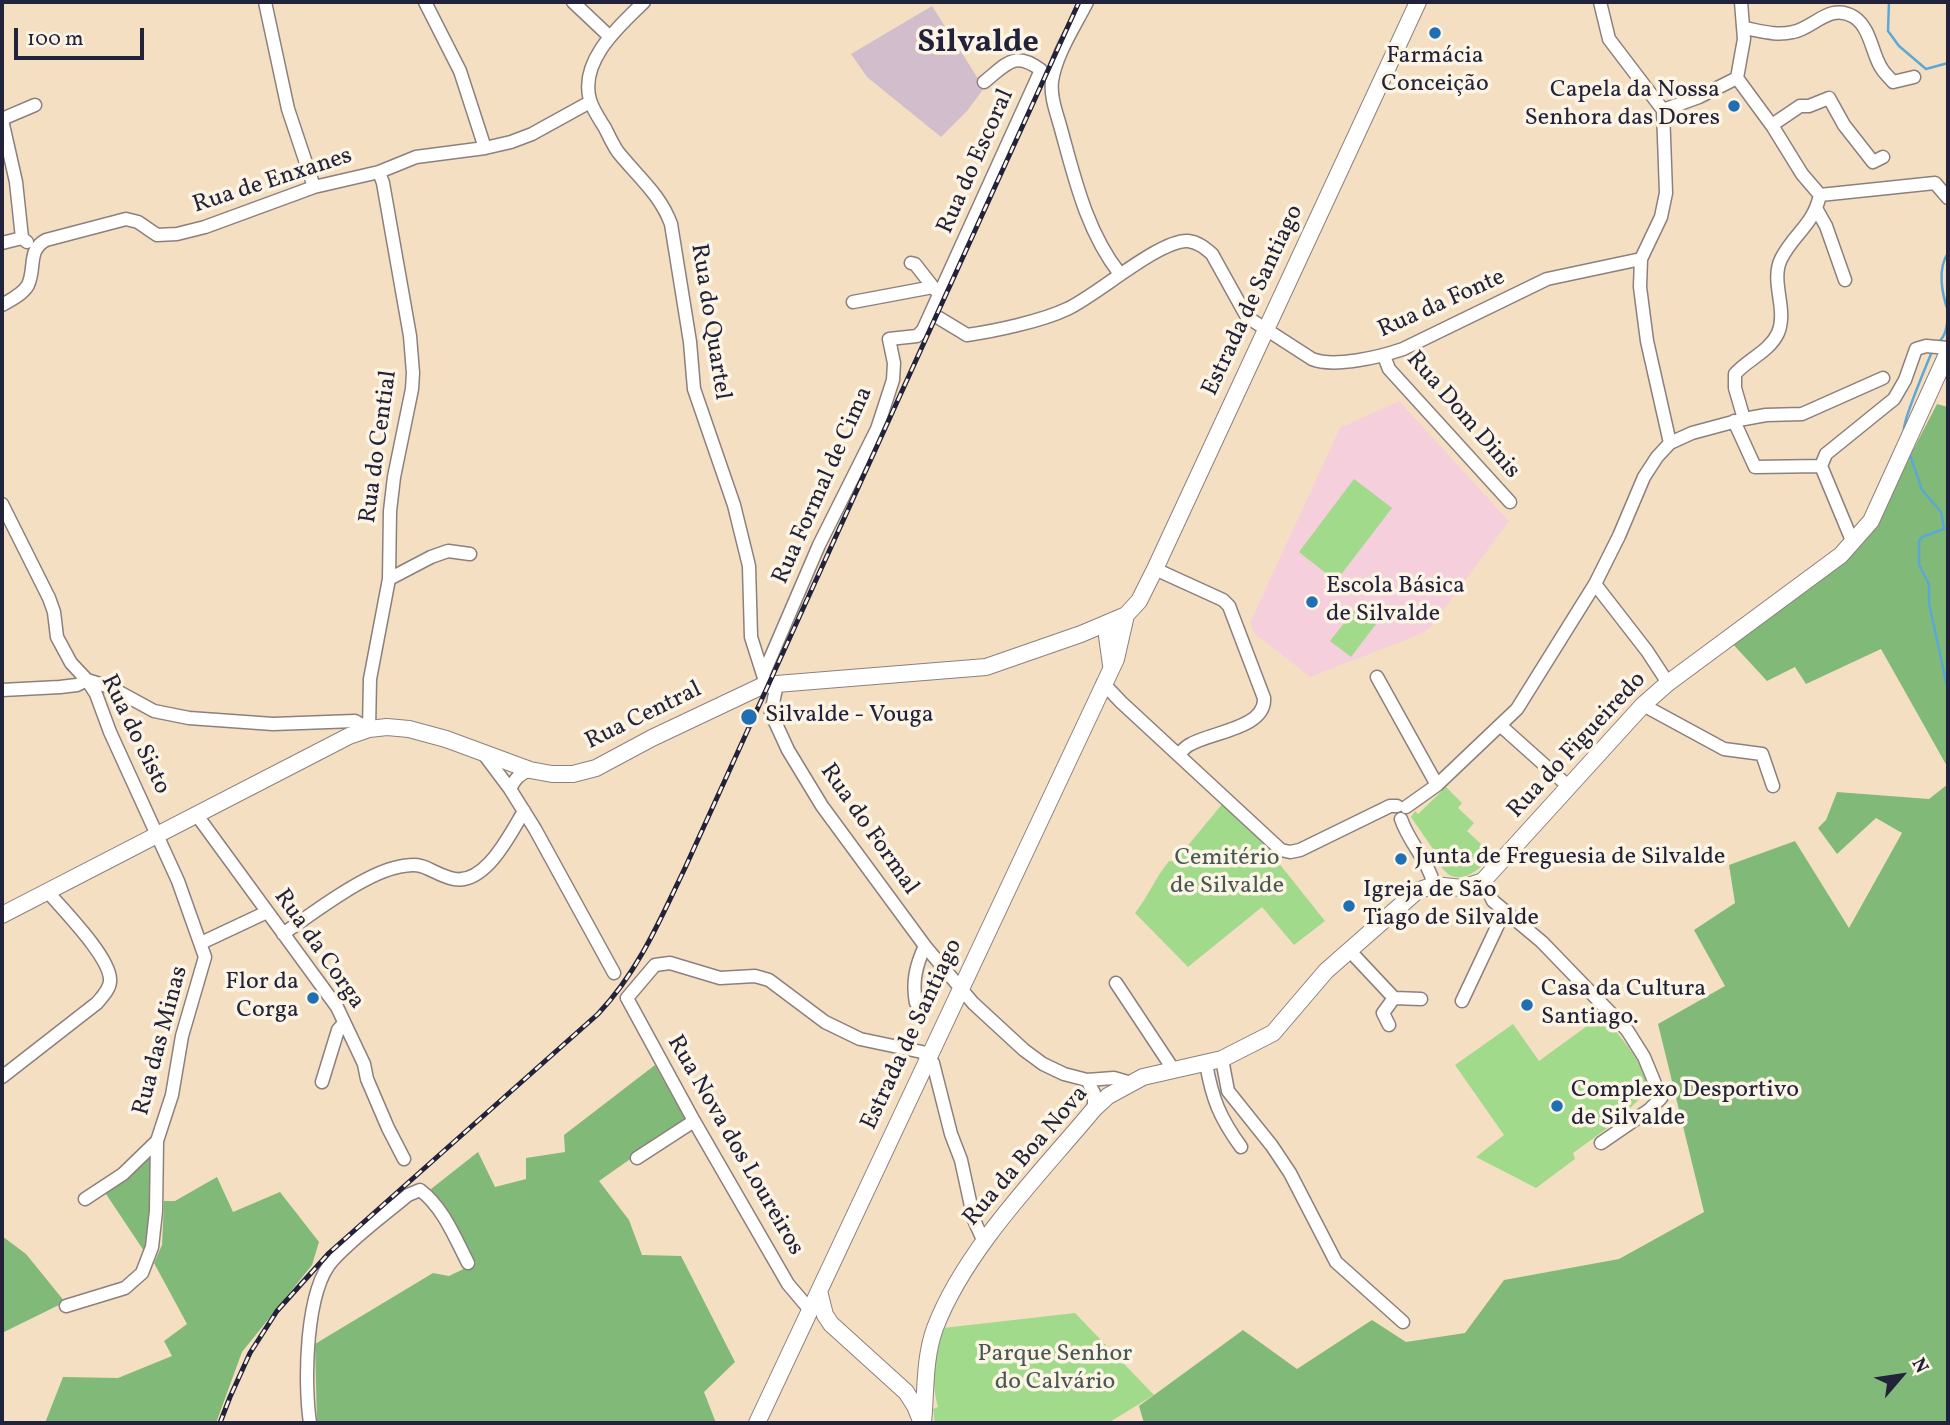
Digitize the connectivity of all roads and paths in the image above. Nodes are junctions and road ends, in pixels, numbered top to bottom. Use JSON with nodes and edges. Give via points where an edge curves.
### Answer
{"nodes":[{"id":1,"x":265,"y":2,"type":"edge"},
{"id":2,"x":425,"y":2,"type":"edge"},
{"id":3,"x":573,"y":2,"type":"edge"},
{"id":4,"x":643,"y":2,"type":"edge"},
{"id":5,"x":1087,"y":2,"type":"edge"},
{"id":6,"x":1418,"y":2,"type":"edge"},
{"id":7,"x":1600,"y":2,"type":"edge"},
{"id":8,"x":1741,"y":2,"type":"edge"},
{"id":9,"x":1744,"y":28,"type":"junction"},
{"id":10,"x":609,"y":36,"type":"junction"},
{"id":11,"x":1914,"y":77,"type":"dead end"},
{"id":12,"x":1738,"y":78,"type":"junction"},
{"id":13,"x":984,"y":82,"type":"dead end"},
{"id":14,"x":590,"y":102,"type":"junction"},
{"id":15,"x":35,"y":105,"type":"dead end"},
{"id":16,"x":1850,"y":107,"type":"dead end"},
{"id":17,"x":1663,"y":110,"type":"junction"},
{"id":18,"x":1839,"y":116,"type":"junction"},
{"id":19,"x":2,"y":119,"type":"edge"},
{"id":20,"x":1772,"y":125,"type":"junction"},
{"id":21,"x":485,"y":148,"type":"junction"},
{"id":22,"x":1883,"y":157,"type":"dead end"},
{"id":23,"x":379,"y":172,"type":"junction"},
{"id":24,"x":314,"y":187,"type":"junction"},
{"id":25,"x":1820,"y":195,"type":"junction"},
{"id":26,"x":1948,"y":198,"type":"edge"},
{"id":27,"x":1817,"y":210,"type":"junction"},
{"id":28,"x":22,"y":238,"type":"junction"},
{"id":29,"x":2,"y":243,"type":"edge"},
{"id":30,"x":35,"y":249,"type":"junction"},
{"id":31,"x":1641,"y":259,"type":"junction"},
{"id":32,"x":911,"y":263,"type":"dead end"},
{"id":33,"x":1119,"y":274,"type":"junction"},
{"id":34,"x":1845,"y":280,"type":"dead end"},
{"id":35,"x":936,"y":291,"type":"junction"},
{"id":36,"x":853,"y":302,"type":"dead end"},
{"id":37,"x":2,"y":306,"type":"edge"},
{"id":38,"x":939,"y":318,"type":"dead end"},
{"id":39,"x":1265,"y":329,"type":"junction"},
{"id":40,"x":917,"y":336,"type":"joint"},
{"id":41,"x":1948,"y":350,"type":"edge"},
{"id":42,"x":1384,"y":356,"type":"junction"},
{"id":43,"x":1883,"y":378,"type":"dead end"},
{"id":44,"x":1739,"y":420,"type":"junction"},
{"id":45,"x":1670,"y":443,"type":"junction"},
{"id":46,"x":1821,"y":467,"type":"junction"},
{"id":47,"x":1510,"y":502,"type":"dead end"},
{"id":48,"x":2,"y":504,"type":"edge"},
{"id":49,"x":1853,"y":542,"type":"junction"},
{"id":50,"x":470,"y":554,"type":"dead end"},
{"id":51,"x":1155,"y":569,"type":"junction"},
{"id":52,"x":389,"y":579,"type":"junction"},
{"id":53,"x":1595,"y":584,"type":"junction"},
{"id":54,"x":1109,"y":630,"type":"junction"},
{"id":55,"x":1377,"y":677,"type":"dead end"},
{"id":56,"x":87,"y":680,"type":"junction"},
{"id":57,"x":769,"y":681,"type":"junction"},
{"id":58,"x":1103,"y":683,"type":"junction"},
{"id":59,"x":1668,"y":683,"type":"junction"},
{"id":60,"x":2,"y":690,"type":"edge"},
{"id":61,"x":1643,"y":705,"type":"junction"},
{"id":62,"x":1501,"y":726,"type":"junction"},
{"id":63,"x":369,"y":729,"type":"junction"},
{"id":64,"x":483,"y":753,"type":"junction"},
{"id":65,"x":1178,"y":755,"type":"junction"},
{"id":66,"x":530,"y":770,"type":"junction"},
{"id":67,"x":1437,"y":785,"type":"junction"},
{"id":68,"x":1568,"y":786,"type":"junction"},
{"id":69,"x":1773,"y":786,"type":"dead end"},
{"id":70,"x":510,"y":789,"type":"junction"},
{"id":71,"x":524,"y":811,"type":"junction"},
{"id":72,"x":1400,"y":812,"type":"junction"},
{"id":73,"x":196,"y":814,"type":"junction"},
{"id":74,"x":158,"y":834,"type":"junction"},
{"id":75,"x":1483,"y":881,"type":"junction"},
{"id":76,"x":1434,"y":885,"type":"junction"},
{"id":77,"x":48,"y":892,"type":"junction"},
{"id":78,"x":267,"y":912,"type":"junction"},
{"id":79,"x":1504,"y":912,"type":"junction"},
{"id":80,"x":2,"y":915,"type":"edge"},
{"id":81,"x":283,"y":934,"type":"junction"},
{"id":82,"x":201,"y":943,"type":"junction"},
{"id":83,"x":925,"y":946,"type":"junction"},
{"id":84,"x":1349,"y":950,"type":"junction"},
{"id":85,"x":614,"y":973,"type":"dead end"},
{"id":86,"x":1116,"y":983,"type":"dead end"},
{"id":87,"x":960,"y":988,"type":"junction"},
{"id":88,"x":1394,"y":998,"type":"junction"},
{"id":89,"x":1421,"y":999,"type":"dead end"},
{"id":90,"x":1462,"y":1001,"type":"dead end"},
{"id":91,"x":916,"y":1003,"type":"dead end"},
{"id":92,"x":344,"y":1023,"type":"junction"},
{"id":93,"x":1389,"y":1025,"type":"dead end"},
{"id":94,"x":928,"y":1056,"type":"junction"},
{"id":95,"x":1214,"y":1061,"type":"junction"},
{"id":96,"x":1173,"y":1069,"type":"junction"},
{"id":97,"x":2,"y":1077,"type":"edge"},
{"id":98,"x":1087,"y":1080,"type":"junction"},
{"id":99,"x":322,"y":1082,"type":"dead end"},
{"id":100,"x":1131,"y":1083,"type":"junction"},
{"id":101,"x":1094,"y":1109,"type":"junction"},
{"id":102,"x":694,"y":1121,"type":"junction"},
{"id":103,"x":156,"y":1141,"type":"junction"},
{"id":104,"x":1601,"y":1143,"type":"dead end"},
{"id":105,"x":1241,"y":1147,"type":"dead end"},
{"id":106,"x":637,"y":1158,"type":"dead end"},
{"id":107,"x":404,"y":1159,"type":"dead end"},
{"id":108,"x":85,"y":1199,"type":"dead end"},
{"id":109,"x":984,"y":1242,"type":"junction"},
{"id":110,"x":468,"y":1263,"type":"dead end"},
{"id":111,"x":819,"y":1291,"type":"junction"},
{"id":112,"x":66,"y":1306,"type":"dead end"},
{"id":113,"x":810,"y":1310,"type":"junction"},
{"id":114,"x":1403,"y":1322,"type":"dead end"},
{"id":115,"x":826,"y":1326,"type":"junction"},
{"id":116,"x":797,"y":1340,"type":"junction"},
{"id":117,"x":927,"y":1373,"type":"junction"},
{"id":118,"x":895,"y":1381,"type":"junction"},
{"id":119,"x":310,"y":1423,"type":"edge"},
{"id":120,"x":757,"y":1423,"type":"edge"},
{"id":121,"x":922,"y":1423,"type":"edge"}],
"edges":[{"from":1,"to":24,"type":"street","via":[[288,109]]},
{"from":2,"to":21,"type":"street","via":[[460,71]]},
{"from":3,"to":10,"type":"street"},
{"from":4,"to":10,"type":"street"},
{"from":5,"to":33,"type":"street","via":[[1052,82],[1054,103],[1082,201],[1099,243]]},
{"from":6,"to":39,"type":"main road","name":"Estrada de Santiago"},
{"from":7,"to":17,"type":"street","via":[[1609,39]]},
{"from":8,"to":9,"type":"street"},
{"from":9,"to":11,"type":"street","via":[[1777,34],[1797,32],[1827,14],[1854,17],[1893,82]]},
{"from":9,"to":12,"type":"street"},
{"from":10,"to":14,"type":"street","via":[[587,85]]},
{"from":12,"to":17,"type":"street"},
{"from":12,"to":20,"type":"street"},
{"from":13,"to":35,"type":"street","name":"Rua do Escoral","via":[[1020,59],[1041,70]]},
{"from":14,"to":21,"type":"street","name":"Rua de Enxanes","via":[[532,134]]},
{"from":14,"to":57,"type":"street","name":"Rua do Quartel","via":[[618,151],[665,208],[671,225],[694,389],[734,505],[749,566],[751,637],[758,664]]},
{"from":15,"to":19,"type":"street"},
{"from":16,"to":18,"type":"street"},
{"from":17,"to":31,"type":"street","via":[[1666,192],[1661,216]]},
{"from":18,"to":20,"type":"street","via":[[1829,98],[1800,106]]},
{"from":18,"to":22,"type":"street","via":[[1873,162]]},
{"from":19,"to":28,"type":"street"},
{"from":20,"to":25,"type":"street"},
{"from":21,"to":23,"type":"street","name":"Rua de Enxanes","via":[[416,157]]},
{"from":23,"to":24,"type":"street","name":"Rua de Enxanes"},
{"from":23,"to":52,"type":"street","name":"Rua do Cential","via":[[413,359],[390,511]]},
{"from":24,"to":30,"type":"street","name":"Rua de Enxanes","via":[[177,234],[157,235],[126,219],[46,240]]},
{"from":25,"to":26,"type":"street","via":[[1935,183]]},
{"from":25,"to":27,"type":"street"},
{"from":27,"to":34,"type":"street"},
{"from":27,"to":44,"type":"street","via":[[1782,257],[1777,272],[1782,314],[1778,332],[1770,345],[1735,374]]},
{"from":28,"to":29,"type":"street"},
{"from":28,"to":30,"type":"street"},
{"from":30,"to":37,"type":"street","via":[[27,285]]},
{"from":31,"to":42,"type":"street","name":"Rua da Fonte","via":[[1547,279]]},
{"from":31,"to":45,"type":"street","via":[[1647,341]]},
{"from":32,"to":35,"type":"street"},
{"from":33,"to":38,"type":"street","name":"Rua da Fonte","via":[[1064,311],[998,329],[967,335]]},
{"from":33,"to":39,"type":"street","name":"Rua da Fonte","via":[[1174,244],[1196,243],[1219,264],[1247,317]]},
{"from":35,"to":36,"type":"street"},
{"from":35,"to":40,"type":"street","name":"Rua do Escoral"},
{"from":39,"to":42,"type":"street","name":"Rua da Fonte","via":[[1321,363]]},
{"from":39,"to":51,"type":"main road","name":"Estrada de Santiago"},
{"from":40,"to":57,"type":"street","name":"Rua Formal de Cima","via":[[889,339],[893,380],[877,429],[819,545]]},
{"from":41,"to":46,"type":"street","via":[[1916,349],[1894,399],[1826,454]]},
{"from":41,"to":49,"type":"main road","name":"Rua do Figueiredo","via":[[1871,521]]},
{"from":42,"to":47,"type":"street","name":"Rua Dom Dinis","via":[[1389,369]]},
{"from":43,"to":44,"type":"street","via":[[1802,414]]},
{"from":44,"to":45,"type":"street"},
{"from":44,"to":46,"type":"street","via":[[1755,467]]},
{"from":45,"to":53,"type":"street","via":[[1644,477]]},
{"from":46,"to":49,"type":"street"},
{"from":48,"to":56,"type":"street","name":"Rua do Sisto","via":[[49,598],[63,649]]},
{"from":49,"to":59,"type":"main road","name":"Rua do Figueiredo"},
{"from":50,"to":52,"type":"street","via":[[447,551]]},
{"from":51,"to":54,"type":"main road","name":"Estrada de Santiago","via":[[1139,601]]},
{"from":51,"to":65,"type":"street","via":[[1229,606],[1264,698],[1255,719],[1192,743]]},
{"from":52,"to":63,"type":"street","name":"Rua do Cential","via":[[370,679]]},
{"from":53,"to":59,"type":"street"},
{"from":53,"to":62,"type":"street","via":[[1531,688]]},
{"from":54,"to":57,"type":"main road","name":"Rua Central","via":[[986,667]]},
{"from":54,"to":58,"type":"main road","name":"Estrada de Santiago","via":[[1111,666]]},
{"from":55,"to":67,"type":"street"},
{"from":56,"to":60,"type":"street","via":[[60,687]]},
{"from":56,"to":63,"type":"street","via":[[154,711],[189,718],[273,724],[355,721]]},
{"from":56,"to":74,"type":"street","name":"Rua do Sisto"},
{"from":57,"to":66,"type":"main road","name":"Rua Central","via":[[596,768],[573,774]]},
{"from":57,"to":83,"type":"street","name":"Rua do Formal","via":[[771,713],[788,750],[822,806]]},
{"from":58,"to":65,"type":"street"},
{"from":58,"to":87,"type":"main road","name":"Estrada de Santiago"},
{"from":59,"to":61,"type":"main road","name":"Rua do Figueiredo"},
{"from":61,"to":68,"type":"main road","name":"Rua do Figueiredo"},
{"from":61,"to":69,"type":"street","via":[[1724,750],[1762,754]]},
{"from":62,"to":67,"type":"street"},
{"from":62,"to":68,"type":"street"},
{"from":63,"to":64,"type":"main road","name":"Rua Central","via":[[409,729]]},
{"from":63,"to":73,"type":"main road","name":"Rua Central"},
{"from":64,"to":66,"type":"main road","name":"Rua Central"},
{"from":64,"to":70,"type":"street"},
{"from":65,"to":72,"type":"street","via":[[1281,850],[1300,850],[1374,816]]},
{"from":66,"to":70,"type":"street","via":[[521,773]]},
{"from":67,"to":72,"type":"street"},
{"from":68,"to":75,"type":"main road","name":"Rua do Figueiredo"},
{"from":70,"to":71,"type":"street"},
{"from":71,"to":81,"type":"street","via":[[492,860],[475,875],[465,880],[450,878],[422,865],[390,869]]},
{"from":71,"to":85,"type":"street"},
{"from":72,"to":76,"type":"street","via":[[1405,833],[1428,866]]},
{"from":73,"to":74,"type":"main road","name":"Rua Central"},
{"from":73,"to":78,"type":"street","name":"Rua da Corga"},
{"from":74,"to":77,"type":"main road","name":"Rua Central"},
{"from":74,"to":82,"type":"street","name":"Rua das Minas"},
{"from":75,"to":76,"type":"main road","via":[[1462,887]]},
{"from":75,"to":79,"type":"street"},
{"from":76,"to":84,"type":"main road","name":"Rua da Boa Nova","via":[[1416,891]]},
{"from":77,"to":80,"type":"main road","name":"Rua Central"},
{"from":77,"to":97,"type":"street","via":[[95,948],[110,978],[107,991]]},
{"from":78,"to":81,"type":"street","name":"Rua da Corga"},
{"from":78,"to":82,"type":"street"},
{"from":79,"to":90,"type":"street"},
{"from":79,"to":104,"type":"street","via":[[1542,942],[1627,1030],[1653,1077],[1661,1098]]},
{"from":81,"to":92,"type":"street","name":"Rua da Corga"},
{"from":82,"to":103,"type":"street","name":"Rua das Minas","via":[[203,967]]},
{"from":83,"to":87,"type":"street","name":"Rua do Formal"},
{"from":83,"to":91,"type":"street","via":[[916,965]]},
{"from":84,"to":88,"type":"street"},
{"from":84,"to":95,"type":"main road","name":"Rua da Boa Nova","via":[[1273,1034]]},
{"from":86,"to":96,"type":"street"},
{"from":87,"to":94,"type":"main road","name":"Estrada de Santiago"},
{"from":87,"to":98,"type":"street","name":"Rua do Formal","via":[[985,1016],[1043,1064]]},
{"from":88,"to":89,"type":"street"},
{"from":88,"to":93,"type":"street","via":[[1383,1013]]},
{"from":92,"to":99,"type":"street"},
{"from":92,"to":107,"type":"street","name":"Rua da Corga"},
{"from":94,"to":102,"type":"street","name":"Rua Nova dos Loureiros","via":[[860,1039],[825,1022],[769,980],[720,978],[663,963],[627,998]]},
{"from":94,"to":109,"type":"street"},
{"from":94,"to":111,"type":"main road","name":"Estrada de Santiago"},
{"from":95,"to":96,"type":"main road","name":"Rua da Boa Nova"},
{"from":95,"to":105,"type":"street","via":[[1214,1103]]},
{"from":95,"to":114,"type":"street","via":[[1228,1091],[1290,1173],[1336,1262]]},
{"from":96,"to":100,"type":"main road","name":"Rua da Boa Nova"},
{"from":98,"to":100,"type":"street","name":"Rua do Formal","via":[[1114,1078]]},
{"from":98,"to":101,"type":"street","via":[[1094,1093]]},
{"from":100,"to":101,"type":"main road","name":"Rua da Boa Nova"},
{"from":101,"to":109,"type":"main road","name":"Rua da Boa Nova"},
{"from":102,"to":106,"type":"street"},
{"from":102,"to":113,"type":"street","name":"Rua Nova dos Loureiros","via":[[788,1284]]},
{"from":103,"to":108,"type":"street","name":"Rua das Minas","via":[[122,1174]]},
{"from":103,"to":112,"type":"street","name":"Rua das Minas","via":[[156,1211],[152,1247],[142,1273],[125,1287]]},
{"from":109,"to":117,"type":"main road","name":"Rua da Boa Nova","via":[[935,1330]]},
{"from":110,"to":119,"type":"street","via":[[446,1221],[420,1190],[408,1195],[333,1260],[320,1278],[306,1349]]},
{"from":111,"to":113,"type":"main road","name":"Estrada de Santiago"},
{"from":111,"to":115,"type":"main road"},
{"from":113,"to":115,"type":"main road","via":[[813,1323]]},
{"from":113,"to":116,"type":"main road","name":"Estrada de Santiago"},
{"from":115,"to":116,"type":"main road"},
{"from":115,"to":118,"type":"main road"},
{"from":116,"to":120,"type":"main road","name":"Estrada de Santiago"},
{"from":117,"to":118,"type":"main road","via":[[913,1383]]},
{"from":117,"to":121,"type":"main road","name":"Rua da Boa Nova"},
{"from":118,"to":121,"type":"main road"}]}
